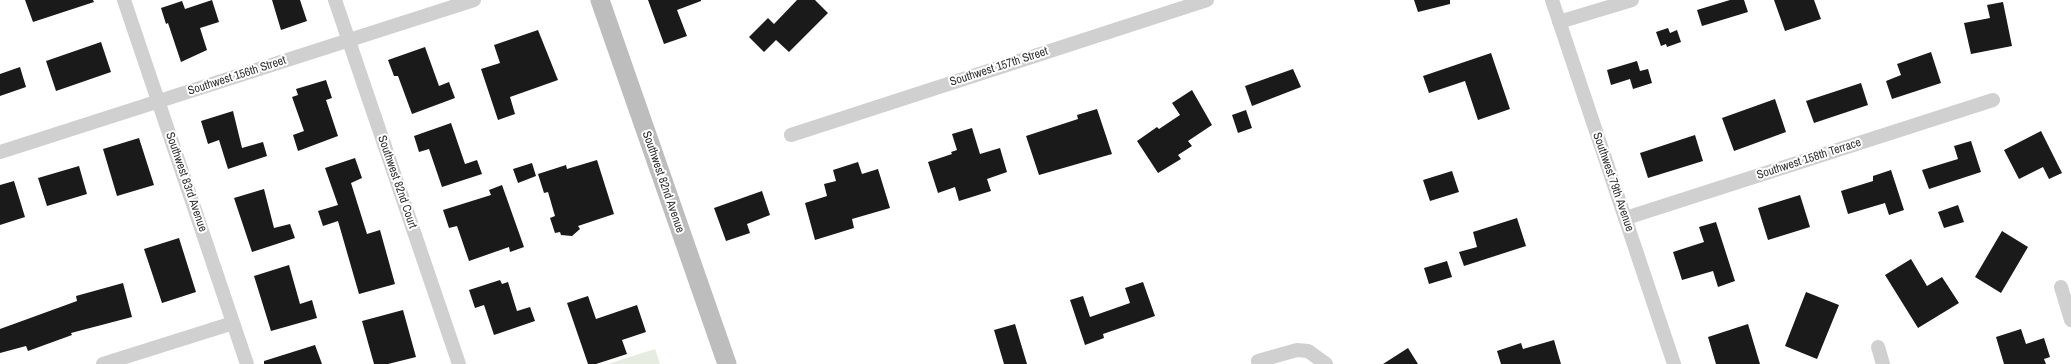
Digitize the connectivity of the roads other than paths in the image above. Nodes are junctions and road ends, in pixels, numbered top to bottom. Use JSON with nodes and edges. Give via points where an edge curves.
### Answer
{"nodes":[{"id":1,"x":124,"y":0,"type":"edge"},
{"id":2,"x":335,"y":0,"type":"edge"},
{"id":3,"x":474,"y":0,"type":"edge"},
{"id":4,"x":600,"y":0,"type":"edge"},
{"id":5,"x":1207,"y":0,"type":"edge"},
{"id":6,"x":1552,"y":0,"type":"edge"},
{"id":7,"x":1632,"y":0,"type":"edge"},
{"id":8,"x":1559,"y":22,"type":"junction"},
{"id":9,"x":349,"y":40,"type":"junction"},
{"id":10,"x":1993,"y":100,"type":"dead end"},
{"id":11,"x":159,"y":101,"type":"junction"},
{"id":12,"x":791,"y":135,"type":"dead end"},
{"id":13,"x":0,"y":152,"type":"edge"},
{"id":14,"x":1626,"y":218,"type":"junction"},
{"id":15,"x":2061,"y":287,"type":"dead end"},
{"id":16,"x":2071,"y":320,"type":"edge"},
{"id":17,"x":234,"y":323,"type":"junction"},
{"id":18,"x":1878,"y":347,"type":"dead end"},
{"id":19,"x":1258,"y":361,"type":"dead end"},
{"id":20,"x":103,"y":364,"type":"edge"},
{"id":21,"x":248,"y":364,"type":"edge"},
{"id":22,"x":459,"y":364,"type":"edge"},
{"id":23,"x":727,"y":364,"type":"edge"},
{"id":24,"x":1326,"y":364,"type":"edge"},
{"id":25,"x":1674,"y":364,"type":"edge"},
{"id":26,"x":1883,"y":364,"type":"edge"}],
"edges":[{"from":1,"to":11,"type":"street","name":"Southwest 83rd Avenue"},
{"from":2,"to":9,"type":"street","name":"Southwest 82nd Court"},
{"from":3,"to":9,"type":"street","name":"Southwest 156th Street"},
{"from":4,"to":23,"type":"street","name":"Southwest 82nd Avenue"},
{"from":5,"to":12,"type":"street","name":"Southwest 157th Street"},
{"from":6,"to":8,"type":"street","name":"Southwest 79th Avenue"},
{"from":7,"to":8,"type":"street"},
{"from":8,"to":14,"type":"street","name":"Southwest 79th Avenue"},
{"from":9,"to":11,"type":"street","name":"Southwest 156th Street"},
{"from":9,"to":22,"type":"street","name":"Southwest 82nd Court"},
{"from":10,"to":14,"type":"street","name":"Southwest 158th Terrace"},
{"from":11,"to":13,"type":"street","name":"Southwest 156th Street"},
{"from":11,"to":17,"type":"street","name":"Southwest 83rd Avenue"},
{"from":14,"to":25,"type":"street","name":"Southwest 79th Avenue"},
{"from":15,"to":16,"type":"street"},
{"from":17,"to":20,"type":"street"},
{"from":17,"to":21,"type":"street","name":"Southwest 83rd Avenue"},
{"from":18,"to":26,"type":"street"},
{"from":19,"to":24,"type":"street","via":[[1297,350],[1308,352]]}]}
